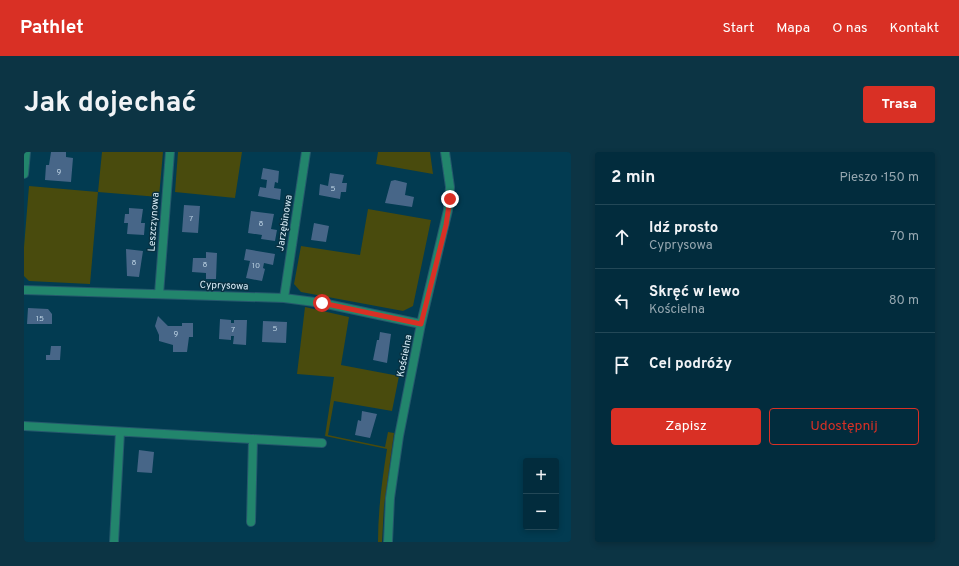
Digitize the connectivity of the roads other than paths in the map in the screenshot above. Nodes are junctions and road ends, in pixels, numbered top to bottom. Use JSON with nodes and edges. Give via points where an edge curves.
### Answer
{"nodes":[{"id":1,"x":26,"y":152,"type":"edge"},
{"id":2,"x":170,"y":152,"type":"edge"},
{"id":3,"x":306,"y":152,"type":"edge"},
{"id":4,"x":445,"y":152,"type":"edge"},
{"id":5,"x":24,"y":174,"type":"edge"},
{"id":6,"x":24,"y":290,"type":"edge"},
{"id":7,"x":159,"y":294,"type":"junction"},
{"id":8,"x":284,"y":298,"type":"junction"},
{"id":9,"x":421,"y":324,"type":"junction"},
{"id":10,"x":24,"y":426,"type":"edge"},
{"id":11,"x":120,"y":432,"type":"junction"},
{"id":12,"x":253,"y":439,"type":"junction"},
{"id":13,"x":322,"y":443,"type":"dead end"},
{"id":14,"x":251,"y":522,"type":"dead end"},
{"id":15,"x":114,"y":542,"type":"edge"},
{"id":16,"x":388,"y":542,"type":"edge"}],
"edges":[{"from":1,"to":5,"type":"street"},
{"from":2,"to":7,"type":"street","name":"Leszczynowa"},
{"from":3,"to":8,"type":"street","name":"Jarzębinowa"},
{"from":4,"to":9,"type":"street","name":"Kościelna","via":[[450,187],[448,210]]},
{"from":6,"to":7,"type":"street","name":"Cyprysowa"},
{"from":7,"to":8,"type":"street","name":"Cyprysowa"},
{"from":8,"to":9,"type":"street","name":"Cyprysowa","via":[[322,303]]},
{"from":9,"to":16,"type":"street","name":"Kościelna","via":[[399,436],[390,498]]},
{"from":10,"to":11,"type":"street"},
{"from":11,"to":12,"type":"street"},
{"from":11,"to":15,"type":"street"},
{"from":12,"to":13,"type":"street"},
{"from":12,"to":14,"type":"street"}]}
